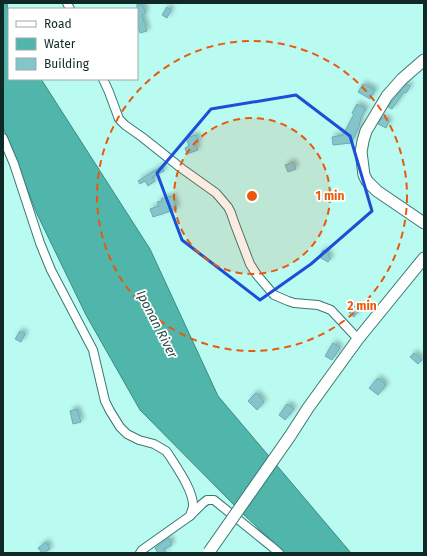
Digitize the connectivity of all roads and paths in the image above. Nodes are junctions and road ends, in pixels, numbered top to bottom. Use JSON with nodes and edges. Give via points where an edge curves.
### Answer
{"nodes":[{"id":1,"x":424,"y":60,"type":"edge"},
{"id":2,"x":104,"y":80,"type":"edge"},
{"id":3,"x":3,"y":138,"type":"edge"},
{"id":4,"x":424,"y":223,"type":"edge"},
{"id":5,"x":424,"y":258,"type":"edge"},
{"id":6,"x":358,"y":339,"type":"junction"},
{"id":7,"x":190,"y":516,"type":"junction"},
{"id":8,"x":209,"y":552,"type":"edge"},
{"id":9,"x":140,"y":553,"type":"edge"},
{"id":10,"x":279,"y":553,"type":"edge"}],
"edges":[{"from":1,"to":4,"type":"street","via":[[387,96],[366,131],[361,152],[367,181],[377,191]]},
{"from":2,"to":6,"type":"street","via":[[119,119],[216,193],[228,207],[250,264],[274,295],[294,303],[318,305],[331,310]]},
{"from":3,"to":7,"type":"street","via":[[51,270],[93,350],[105,401],[127,434],[154,444],[169,455],[190,492],[193,508]]},
{"from":5,"to":6,"type":"street"},
{"from":6,"to":8,"type":"street","bridge":true},
{"from":7,"to":9,"type":"street"},
{"from":7,"to":10,"type":"street","via":[[207,500],[214,500]]}]}
